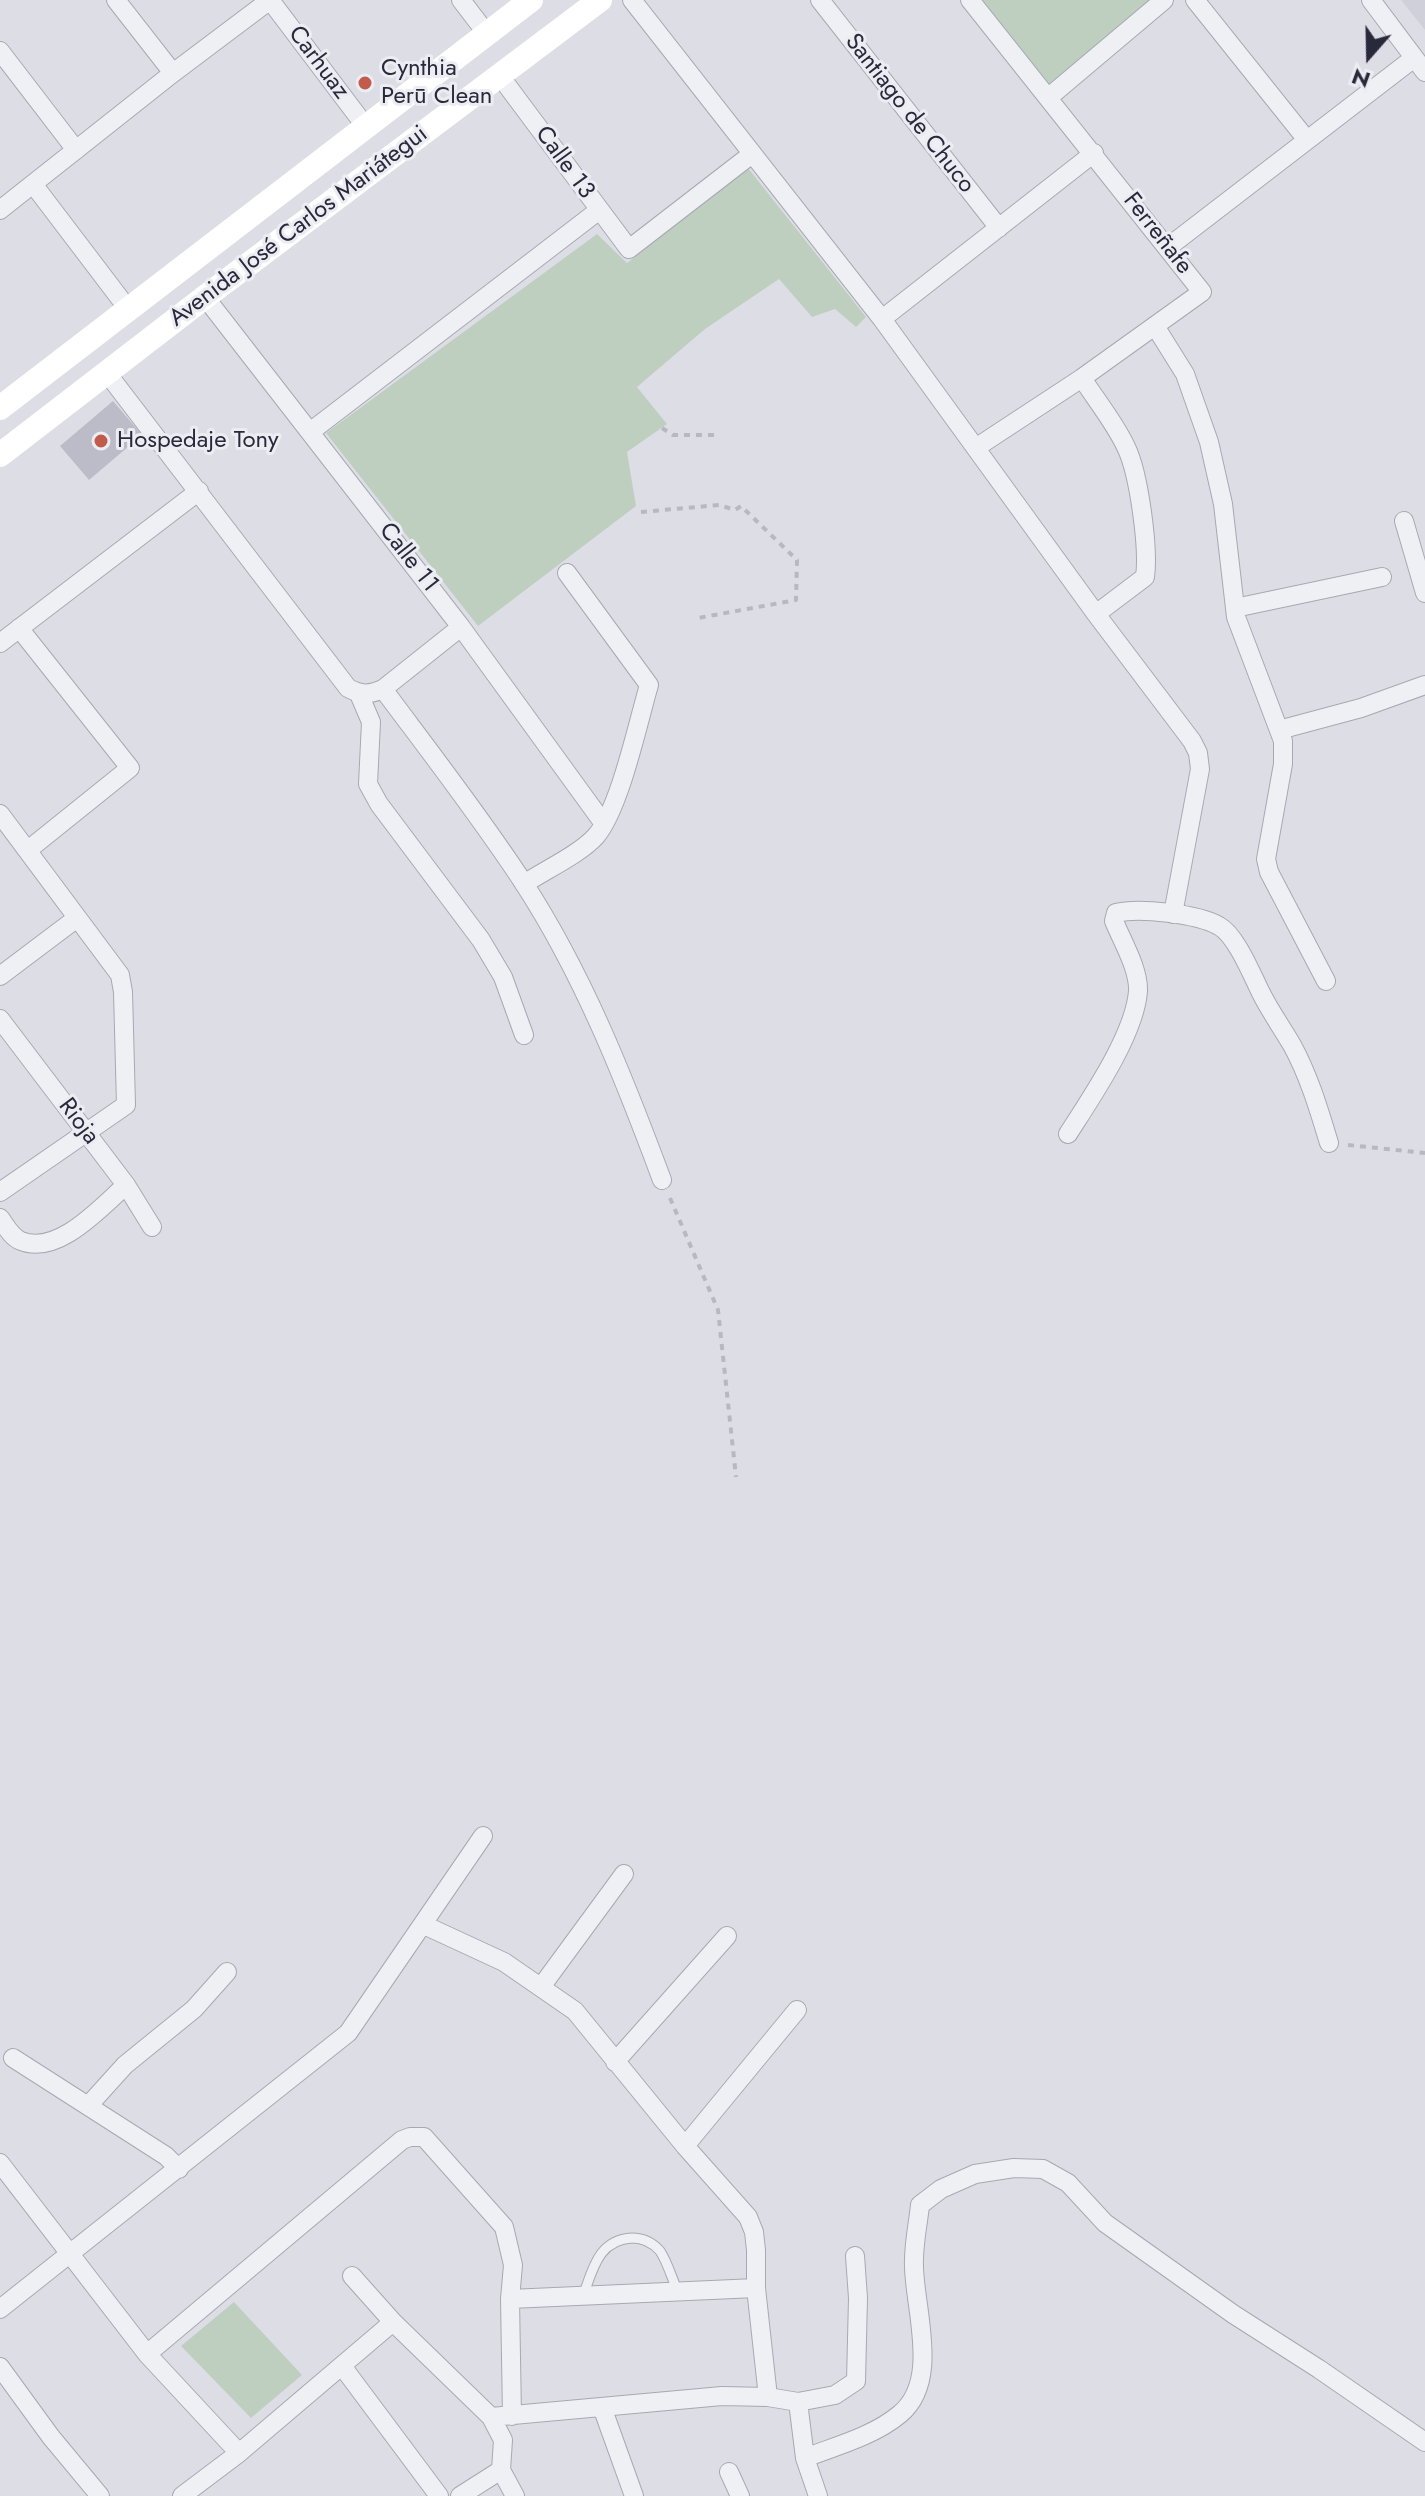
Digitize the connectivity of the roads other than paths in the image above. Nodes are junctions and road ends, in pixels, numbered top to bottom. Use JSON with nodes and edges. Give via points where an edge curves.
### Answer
{"nodes":[{"id":1,"x":116,"y":0,"type":"edge"},
{"id":2,"x":270,"y":0,"type":"edge"},
{"id":3,"x":461,"y":0,"type":"edge"},
{"id":4,"x":531,"y":0,"type":"edge"},
{"id":5,"x":600,"y":0,"type":"edge"},
{"id":6,"x":632,"y":0,"type":"edge"},
{"id":7,"x":820,"y":0,"type":"edge"},
{"id":8,"x":970,"y":0,"type":"edge"},
{"id":9,"x":1164,"y":0,"type":"edge"},
{"id":10,"x":1195,"y":0,"type":"edge"},
{"id":11,"x":1371,"y":0,"type":"edge"},
{"id":12,"x":487,"y":34,"type":"junction"},
{"id":13,"x":1,"y":54,"type":"edge"},
{"id":14,"x":1420,"y":65,"type":"edge"},
{"id":15,"x":173,"y":73,"type":"junction"},
{"id":16,"x":500,"y":76,"type":"junction"},
{"id":17,"x":1049,"y":97,"type":"junction"},
{"id":18,"x":366,"y":127,"type":"junction"},
{"id":19,"x":1307,"y":140,"type":"junction"},
{"id":20,"x":76,"y":150,"type":"junction"},
{"id":21,"x":1094,"y":153,"type":"junction"},
{"id":22,"x":752,"y":154,"type":"junction"},
{"id":23,"x":33,"y":184,"type":"junction"},
{"id":24,"x":0,"y":210,"type":"edge"},
{"id":25,"x":598,"y":211,"type":"junction"},
{"id":26,"x":999,"y":228,"type":"junction"},
{"id":27,"x":214,"y":245,"type":"junction"},
{"id":28,"x":1167,"y":248,"type":"junction"},
{"id":29,"x":235,"y":274,"type":"junction"},
{"id":30,"x":205,"y":297,"type":"junction"},
{"id":31,"x":128,"y":309,"type":"junction"},
{"id":32,"x":882,"y":319,"type":"junction"},
{"id":33,"x":1155,"y":326,"type":"junction"},
{"id":34,"x":107,"y":373,"type":"junction"},
{"id":35,"x":1082,"y":378,"type":"junction"},
{"id":36,"x":0,"y":408,"type":"edge"},
{"id":37,"x":310,"y":432,"type":"junction"},
{"id":38,"x":977,"y":447,"type":"junction"},
{"id":39,"x":0,"y":455,"type":"edge"},
{"id":40,"x":199,"y":491,"type":"junction"},
{"id":41,"x":1404,"y":521,"type":"dead end"},
{"id":42,"x":567,"y":573,"type":"dead end"},
{"id":43,"x":1382,"y":577,"type":"dead end"},
{"id":44,"x":1425,"y":593,"type":"edge"},
{"id":45,"x":1235,"y":608,"type":"junction"},
{"id":46,"x":1096,"y":614,"type":"junction"},
{"id":47,"x":461,"y":627,"type":"junction"},
{"id":48,"x":19,"y":628,"type":"junction"},
{"id":49,"x":0,"y":643,"type":"edge"},
{"id":50,"x":1425,"y":685,"type":"edge"},
{"id":51,"x":383,"y":689,"type":"junction"},
{"id":52,"x":359,"y":694,"type":"junction"},
{"id":53,"x":1279,"y":730,"type":"junction"},
{"id":54,"x":0,"y":814,"type":"edge"},
{"id":55,"x":604,"y":824,"type":"junction"},
{"id":56,"x":28,"y":850,"type":"junction"},
{"id":57,"x":524,"y":884,"type":"junction"},
{"id":58,"x":1173,"y":914,"type":"junction"},
{"id":59,"x":77,"y":918,"type":"junction"},
{"id":60,"x":0,"y":976,"type":"edge"},
{"id":61,"x":1326,"y":981,"type":"dead end"},
{"id":62,"x":0,"y":1019,"type":"edge"},
{"id":63,"x":524,"y":1035,"type":"dead end"},
{"id":64,"x":85,"y":1131,"type":"junction"},
{"id":65,"x":1068,"y":1134,"type":"dead end"},
{"id":66,"x":1329,"y":1143,"type":"road end"},
{"id":67,"x":662,"y":1180,"type":"road end"},
{"id":68,"x":126,"y":1185,"type":"junction"},
{"id":69,"x":0,"y":1192,"type":"edge"},
{"id":70,"x":0,"y":1218,"type":"edge"},
{"id":71,"x":152,"y":1227,"type":"dead end"},
{"id":72,"x":483,"y":1836,"type":"dead end"},
{"id":73,"x":624,"y":1874,"type":"dead end"},
{"id":74,"x":424,"y":1925,"type":"junction"},
{"id":75,"x":727,"y":1936,"type":"dead end"},
{"id":76,"x":227,"y":1972,"type":"dead end"},
{"id":77,"x":541,"y":1987,"type":"junction"},
{"id":78,"x":797,"y":2010,"type":"dead end"},
{"id":79,"x":13,"y":2058,"type":"dead end"},
{"id":80,"x":615,"y":2062,"type":"junction"},
{"id":81,"x":88,"y":2106,"type":"junction"},
{"id":82,"x":685,"y":2146,"type":"junction"},
{"id":83,"x":0,"y":2163,"type":"edge"},
{"id":84,"x":179,"y":2169,"type":"junction"},
{"id":85,"x":72,"y":2254,"type":"junction"},
{"id":86,"x":855,"y":2256,"type":"dead end"},
{"id":87,"x":352,"y":2276,"type":"dead end"},
{"id":88,"x":756,"y":2288,"type":"junction"},
{"id":89,"x":678,"y":2292,"type":"junction"},
{"id":90,"x":583,"y":2296,"type":"junction"},
{"id":91,"x":510,"y":2299,"type":"junction"},
{"id":92,"x":0,"y":2309,"type":"edge"},
{"id":93,"x":393,"y":2322,"type":"junction"},
{"id":94,"x":147,"y":2354,"type":"junction"},
{"id":95,"x":342,"y":2366,"type":"junction"},
{"id":96,"x":0,"y":2367,"type":"edge"},
{"id":97,"x":768,"y":2397,"type":"junction"},
{"id":98,"x":798,"y":2402,"type":"junction"},
{"id":99,"x":602,"y":2407,"type":"junction"},
{"id":100,"x":512,"y":2416,"type":"junction"},
{"id":101,"x":491,"y":2417,"type":"junction"},
{"id":102,"x":1425,"y":2442,"type":"edge"},
{"id":103,"x":239,"y":2453,"type":"junction"},
{"id":104,"x":805,"y":2458,"type":"junction"},
{"id":105,"x":501,"y":2470,"type":"junction"},
{"id":106,"x":729,"y":2472,"type":"dead end"},
{"id":107,"x":100,"y":2496,"type":"edge"},
{"id":108,"x":182,"y":2496,"type":"edge"},
{"id":109,"x":439,"y":2496,"type":"edge"},
{"id":110,"x":460,"y":2496,"type":"edge"},
{"id":111,"x":515,"y":2496,"type":"edge"},
{"id":112,"x":634,"y":2496,"type":"edge"},
{"id":113,"x":740,"y":2496,"type":"edge"},
{"id":114,"x":818,"y":2496,"type":"edge"}],
"edges":[{"from":1,"to":15,"type":"street"},
{"from":2,"to":15,"type":"street"},
{"from":2,"to":18,"type":"street","name":"Carhuaz"},
{"from":3,"to":12,"type":"street"},
{"from":4,"to":12,"type":"main road","name":"Avenida José Carlos Mariátegui"},
{"from":5,"to":16,"type":"main road","name":"Avenida José Carlos Mariátegui"},
{"from":6,"to":22,"type":"street"},
{"from":7,"to":26,"type":"street","name":"Santiago de Chuco"},
{"from":8,"to":17,"type":"street","name":"Ferreñafe"},
{"from":9,"to":17,"type":"street"},
{"from":10,"to":19,"type":"street"},
{"from":11,"to":14,"type":"street"},
{"from":12,"to":18,"type":"main road","name":"Avenida José Carlos Mariátegui"},
{"from":13,"to":20,"type":"street"},
{"from":14,"to":19,"type":"street"},
{"from":15,"to":20,"type":"street"},
{"from":16,"to":25,"type":"street","name":"Calle 13"},
{"from":16,"to":29,"type":"main road","name":"Avenida José Carlos Mariátegui"},
{"from":17,"to":21,"type":"street","name":"Ferreñafe"},
{"from":18,"to":27,"type":"main road","name":"Avenida José Carlos Mariátegui"},
{"from":19,"to":28,"type":"street"},
{"from":20,"to":23,"type":"street"},
{"from":21,"to":26,"type":"street"},
{"from":21,"to":28,"type":"street","name":"Ferreñafe"},
{"from":22,"to":25,"type":"street","name":"Calle 13","via":[[629,249]]},
{"from":22,"to":32,"type":"street"},
{"from":23,"to":24,"type":"street"},
{"from":23,"to":31,"type":"street"},
{"from":25,"to":37,"type":"street"},
{"from":26,"to":32,"type":"street"},
{"from":27,"to":29,"type":"main road"},
{"from":27,"to":31,"type":"main road","name":"Avenida José Carlos Mariátegui"},
{"from":28,"to":33,"type":"street","name":"Ferreñafe","via":[[1202,292]]},
{"from":29,"to":30,"type":"main road","name":"Avenida José Carlos Mariátegui"},
{"from":30,"to":34,"type":"main road","name":"Avenida José Carlos Mariátegui"},
{"from":30,"to":37,"type":"street","name":"Calle 11"},
{"from":31,"to":36,"type":"main road","name":"Avenida José Carlos Mariátegui"},
{"from":32,"to":38,"type":"street"},
{"from":33,"to":35,"type":"street","name":"Ferreñafe"},
{"from":33,"to":45,"type":"street","via":[[1185,374],[1209,442],[1223,504]]},
{"from":34,"to":39,"type":"main road","name":"Avenida José Carlos Mariátegui"},
{"from":34,"to":40,"type":"street"},
{"from":35,"to":38,"type":"street","name":"Ferreñafe"},
{"from":35,"to":46,"type":"street","via":[[1127,448],[1144,536],[1146,576]]},
{"from":37,"to":47,"type":"street","name":"Calle 11"},
{"from":38,"to":46,"type":"street"},
{"from":40,"to":48,"type":"street"},
{"from":40,"to":52,"type":"street","via":[[348,688]]},
{"from":41,"to":44,"type":"street"},
{"from":42,"to":55,"type":"street","via":[[649,685]]},
{"from":43,"to":45,"type":"street"},
{"from":45,"to":53,"type":"street"},
{"from":46,"to":58,"type":"street","via":[[1198,753],[1200,769]]},
{"from":47,"to":51,"type":"street"},
{"from":47,"to":55,"type":"street","name":"Calle 11"},
{"from":48,"to":49,"type":"street"},
{"from":48,"to":56,"type":"street","via":[[130,768]]},
{"from":50,"to":53,"type":"street"},
{"from":51,"to":52,"type":"street"},
{"from":51,"to":57,"type":"street"},
{"from":52,"to":63,"type":"street","via":[[371,722],[368,784],[481,940],[503,977]]},
{"from":53,"to":61,"type":"street","via":[[1283,764],[1266,859]]},
{"from":54,"to":56,"type":"street"},
{"from":55,"to":57,"type":"street","via":[[595,837]]},
{"from":56,"to":59,"type":"street"},
{"from":57,"to":67,"type":"street","via":[[577,978]]},
{"from":58,"to":65,"type":"street","via":[[1116,913],[1114,921],[1138,990],[1112,1063]]},
{"from":58,"to":66,"type":"street","via":[[1220,926],[1242,954],[1317,1100]]},
{"from":59,"to":60,"type":"street"},
{"from":59,"to":64,"type":"street","via":[[120,975],[123,992],[126,1105]]},
{"from":62,"to":64,"type":"street","name":"Rioja"},
{"from":64,"to":68,"type":"street","name":"Rioja"},
{"from":64,"to":69,"type":"street"},
{"from":68,"to":70,"type":"street","via":[[70,1234],[54,1241],[22,1242]]},
{"from":68,"to":71,"type":"street","name":"Rioja"},
{"from":72,"to":74,"type":"street"},
{"from":73,"to":77,"type":"street"},
{"from":74,"to":77,"type":"street","via":[[504,1962]]},
{"from":74,"to":84,"type":"street","via":[[348,2033]]},
{"from":75,"to":80,"type":"street"},
{"from":76,"to":81,"type":"street"},
{"from":77,"to":80,"type":"street","via":[[575,2011]]},
{"from":78,"to":82,"type":"street"},
{"from":79,"to":81,"type":"street"},
{"from":80,"to":82,"type":"street"},
{"from":81,"to":84,"type":"street"},
{"from":82,"to":88,"type":"street","via":[[748,2217],[755,2241]]},
{"from":83,"to":85,"type":"street"},
{"from":84,"to":85,"type":"street"},
{"from":85,"to":92,"type":"street"},
{"from":85,"to":94,"type":"street"},
{"from":86,"to":98,"type":"street","via":[[856,2381],[835,2395]]},
{"from":87,"to":93,"type":"street"},
{"from":88,"to":89,"type":"street"},
{"from":88,"to":97,"type":"street"},
{"from":89,"to":90,"type":"street"},
{"from":89,"to":90,"type":"lane","via":[[661,2253],[639,2238],[619,2239],[606,2248]]},
{"from":90,"to":91,"type":"street"},
{"from":91,"to":94,"type":"street","via":[[513,2265],[504,2227],[424,2137],[410,2137]]},
{"from":91,"to":100,"type":"street"},
{"from":93,"to":95,"type":"street"},
{"from":93,"to":101,"type":"street"},
{"from":94,"to":103,"type":"street"},
{"from":95,"to":103,"type":"street"},
{"from":95,"to":109,"type":"street"},
{"from":96,"to":107,"type":"street"},
{"from":97,"to":98,"type":"street"},
{"from":97,"to":99,"type":"street"},
{"from":98,"to":104,"type":"street"},
{"from":99,"to":100,"type":"street"},
{"from":99,"to":112,"type":"street"},
{"from":100,"to":101,"type":"street"},
{"from":101,"to":105,"type":"street","via":[[503,2440]]},
{"from":102,"to":104,"type":"street","via":[[1105,2223],[1068,2183],[1043,2169],[1014,2168],[975,2174],[920,2205],[914,2264],[924,2362],[917,2391],[903,2413],[878,2429]]},
{"from":103,"to":108,"type":"street"},
{"from":104,"to":114,"type":"street"},
{"from":105,"to":110,"type":"street"},
{"from":105,"to":111,"type":"street"},
{"from":106,"to":113,"type":"street"}]}
